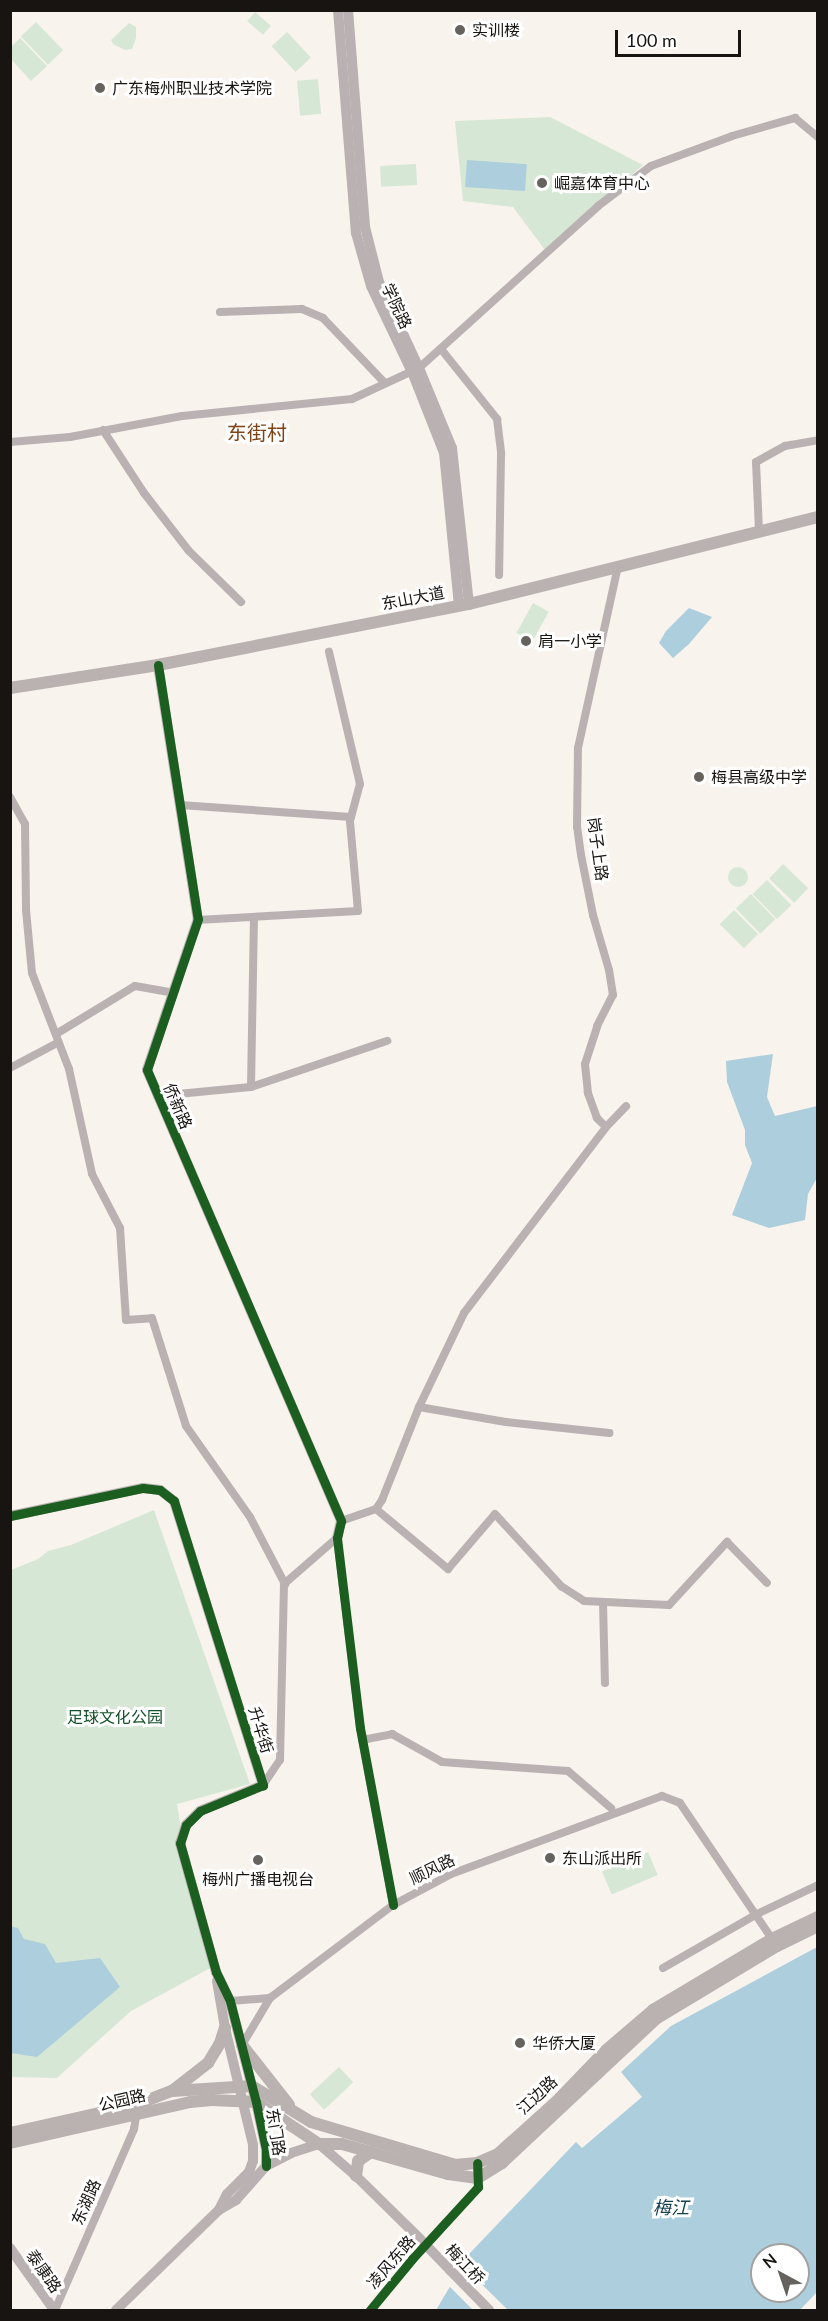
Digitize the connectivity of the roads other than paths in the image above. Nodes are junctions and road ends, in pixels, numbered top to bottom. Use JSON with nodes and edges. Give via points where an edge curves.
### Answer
{"nodes":[{"id":1,"x":338,"y":10,"type":"edge"},
{"id":2,"x":348,"y":10,"type":"edge"},
{"id":3,"x":818,"y":137,"type":"edge"},
{"id":4,"x":220,"y":312,"type":"dead end"},
{"id":5,"x":441,"y":349,"type":"junction"},
{"id":6,"x":416,"y":370,"type":"junction"},
{"id":7,"x":385,"y":383,"type":"junction"},
{"id":8,"x":103,"y":430,"type":"junction"},
{"id":9,"x":818,"y":440,"type":"edge"},
{"id":10,"x":10,"y":442,"type":"edge"},
{"id":11,"x":818,"y":517,"type":"edge"},
{"id":12,"x":759,"y":531,"type":"junction"},
{"id":13,"x":618,"y":566,"type":"junction"},
{"id":14,"x":499,"y":575,"type":"dead end"},
{"id":15,"x":241,"y":602,"type":"dead end"},
{"id":16,"x":464,"y":605,"type":"junction"},
{"id":17,"x":329,"y":652,"type":"dead end"},
{"id":18,"x":158,"y":665,"type":"junction"},
{"id":19,"x":10,"y":688,"type":"edge"},
{"id":20,"x":10,"y":797,"type":"edge"},
{"id":21,"x":180,"y":805,"type":"junction"},
{"id":22,"x":351,"y":817,"type":"junction"},
{"id":23,"x":254,"y":917,"type":"junction"},
{"id":24,"x":197,"y":920,"type":"junction"},
{"id":25,"x":173,"y":993,"type":"junction"},
{"id":26,"x":58,"y":1038,"type":"junction"},
{"id":27,"x":387,"y":1041,"type":"dead end"},
{"id":28,"x":10,"y":1068,"type":"edge"},
{"id":29,"x":252,"y":1088,"type":"junction"},
{"id":30,"x":157,"y":1096,"type":"junction"},
{"id":31,"x":626,"y":1106,"type":"dead end"},
{"id":32,"x":606,"y":1127,"type":"junction"},
{"id":33,"x":419,"y":1407,"type":"junction"},
{"id":34,"x":609,"y":1434,"type":"dead end"},
{"id":35,"x":376,"y":1509,"type":"junction"},
{"id":36,"x":10,"y":1516,"type":"edge"},
{"id":37,"x":341,"y":1521,"type":"junction"},
{"id":38,"x":337,"y":1538,"type":"junction"},
{"id":39,"x":766,"y":1583,"type":"dead end"},
{"id":40,"x":285,"y":1584,"type":"junction"},
{"id":41,"x":603,"y":1602,"type":"junction"},
{"id":42,"x":605,"y":1683,"type":"dead end"},
{"id":43,"x":362,"y":1740,"type":"junction"},
{"id":44,"x":263,"y":1785,"type":"junction"},
{"id":45,"x":610,"y":1808,"type":"dead end"},
{"id":46,"x":818,"y":1885,"type":"edge"},
{"id":47,"x":393,"y":1905,"type":"junction"},
{"id":48,"x":757,"y":1914,"type":"junction"},
{"id":49,"x":818,"y":1917,"type":"edge"},
{"id":50,"x":818,"y":1926,"type":"edge"},
{"id":51,"x":772,"y":1939,"type":"junction"},
{"id":52,"x":663,"y":1968,"type":"dead end"},
{"id":53,"x":216,"y":1972,"type":"junction"},
{"id":54,"x":270,"y":1998,"type":"junction"},
{"id":55,"x":230,"y":2001,"type":"junction"},
{"id":56,"x":225,"y":2028,"type":"junction"},
{"id":57,"x":242,"y":2045,"type":"junction"},
{"id":58,"x":252,"y":2086,"type":"junction"},
{"id":59,"x":239,"y":2087,"type":"junction"},
{"id":60,"x":172,"y":2091,"type":"junction"},
{"id":61,"x":243,"y":2101,"type":"junction"},
{"id":62,"x":256,"y":2102,"type":"junction"},
{"id":63,"x":136,"y":2109,"type":"junction"},
{"id":64,"x":293,"y":2110,"type":"junction"},
{"id":65,"x":10,"y":2133,"type":"edge"},
{"id":66,"x":10,"y":2143,"type":"edge"},
{"id":67,"x":319,"y":2144,"type":"junction"},
{"id":68,"x":370,"y":2152,"type":"junction"},
{"id":69,"x":477,"y":2163,"type":"junction"},
{"id":70,"x":266,"y":2166,"type":"junction"},
{"id":71,"x":357,"y":2176,"type":"junction"},
{"id":72,"x":478,"y":2182,"type":"junction"},
{"id":73,"x":219,"y":2211,"type":"junction"},
{"id":74,"x":436,"y":2234,"type":"tunnel mouth"},
{"id":75,"x":10,"y":2248,"type":"edge"},
{"id":76,"x":54,"y":2310,"type":"edge"},
{"id":77,"x":116,"y":2310,"type":"edge"},
{"id":78,"x":370,"y":2310,"type":"edge"},
{"id":79,"x":489,"y":2310,"type":"edge"}],
"edges":[{"from":1,"to":6,"type":"street","name":"学院路","via":[[356,233],[371,286]]},
{"from":2,"to":6,"type":"street","name":"学院路","via":[[365,227],[379,282]]},
{"from":3,"to":5,"type":"street","via":[[795,118],[651,166],[598,206]]},
{"from":4,"to":7,"type":"street","via":[[302,309],[322,318]]},
{"from":5,"to":6,"type":"street"},
{"from":5,"to":14,"type":"street","via":[[497,419],[501,454]]},
{"from":6,"to":7,"type":"street"},
{"from":6,"to":16,"type":"street","name":"学院路","via":[[452,448]]},
{"from":7,"to":8,"type":"street","via":[[352,399],[182,416]]},
{"from":8,"to":10,"type":"street"},
{"from":8,"to":15,"type":"street","via":[[144,493],[189,551]]},
{"from":9,"to":12,"type":"street","via":[[785,446],[756,462]]},
{"from":11,"to":12,"type":"main road","name":"东山大道"},
{"from":12,"to":13,"type":"main road","name":"东山大道"},
{"from":13,"to":16,"type":"main road","name":"东山大道"},
{"from":13,"to":32,"type":"street","name":"岗子上路","via":[[578,748],[580,855],[613,995],[597,1026],[585,1065],[588,1093],[597,1118]]},
{"from":16,"to":18,"type":"main road","name":"东山大道"},
{"from":17,"to":22,"type":"street","via":[[360,784]]},
{"from":18,"to":19,"type":"main road","name":"东山大道"},
{"from":18,"to":21,"type":"street","name":"侨新路"},
{"from":20,"to":26,"type":"street","via":[[25,824],[26,910],[32,973]]},
{"from":21,"to":22,"type":"street"},
{"from":21,"to":24,"type":"street","name":"侨新路"},
{"from":22,"to":23,"type":"street","via":[[358,911]]},
{"from":23,"to":24,"type":"street"},
{"from":23,"to":29,"type":"street"},
{"from":24,"to":25,"type":"street","name":"侨新路"},
{"from":25,"to":26,"type":"street","via":[[135,986]]},
{"from":25,"to":30,"type":"street","name":"侨新路","via":[[147,1070]]},
{"from":26,"to":28,"type":"street"},
{"from":26,"to":40,"type":"street","via":[[69,1069],[92,1174],[120,1228],[126,1320],[152,1318],[186,1426],[250,1517]]},
{"from":27,"to":29,"type":"street"},
{"from":29,"to":30,"type":"street"},
{"from":30,"to":37,"type":"street","name":"侨新路"},
{"from":31,"to":32,"type":"street"},
{"from":32,"to":33,"type":"street","via":[[464,1313]]},
{"from":33,"to":34,"type":"street"},
{"from":33,"to":35,"type":"street"},
{"from":35,"to":37,"type":"street"},
{"from":35,"to":41,"type":"street","via":[[448,1569],[495,1514],[561,1586],[584,1601]]},
{"from":36,"to":44,"type":"street","name":"升华街","via":[[143,1488],[160,1490],[174,1501]]},
{"from":37,"to":38,"type":"street"},
{"from":38,"to":40,"type":"street"},
{"from":38,"to":43,"type":"street"},
{"from":39,"to":41,"type":"street","via":[[727,1542],[669,1605]]},
{"from":40,"to":44,"type":"street","via":[[280,1760]]},
{"from":41,"to":42,"type":"street"},
{"from":43,"to":45,"type":"street","via":[[392,1734],[442,1761],[568,1771]]},
{"from":43,"to":47,"type":"street"},
{"from":44,"to":53,"type":"street","via":[[200,1812],[186,1825],[180,1844]]},
{"from":46,"to":48,"type":"street"},
{"from":47,"to":48,"type":"street","name":"顺风路","via":[[451,1874],[662,1796],[680,1803]]},
{"from":47,"to":54,"type":"street","name":"顺风路"},
{"from":48,"to":51,"type":"street","name":"顺风路"},
{"from":48,"to":52,"type":"street"},
{"from":49,"to":51,"type":"main road","name":"江边路"},
{"from":50,"to":72,"type":"main road","name":"江边路","via":[[657,2018]]},
{"from":51,"to":69,"type":"main road","name":"江边路","via":[[653,2010],[498,2154]]},
{"from":53,"to":55,"type":"street"},
{"from":53,"to":56,"type":"street"},
{"from":54,"to":55,"type":"street"},
{"from":54,"to":57,"type":"street","name":"顺风路"},
{"from":55,"to":57,"type":"street"},
{"from":56,"to":59,"type":"street"},
{"from":56,"to":60,"type":"main road","via":[[208,2063]]},
{"from":57,"to":58,"type":"street"},
{"from":57,"to":64,"type":"main road"},
{"from":58,"to":59,"type":"main road","name":"公园路"},
{"from":58,"to":62,"type":"street","name":"东门路"},
{"from":58,"to":64,"type":"main road","name":"江边路"},
{"from":59,"to":60,"type":"main road","name":"公园路"},
{"from":59,"to":61,"type":"street","name":"东门路"},
{"from":60,"to":63,"type":"main road","name":"公园路"},
{"from":61,"to":62,"type":"main road","name":"公园路"},
{"from":61,"to":63,"type":"main road","name":"公园路","via":[[212,2100]]},
{"from":61,"to":73,"type":"street","name":"东门路","via":[[253,2160],[249,2172],[227,2194]]},
{"from":62,"to":67,"type":"main road"},
{"from":62,"to":70,"type":"street","name":"东门路"},
{"from":63,"to":65,"type":"main road","name":"公园路"},
{"from":63,"to":66,"type":"main road","name":"公园路"},
{"from":63,"to":76,"type":"street","name":"东湖路","via":[[134,2130]]},
{"from":64,"to":69,"type":"main road","name":"江边路","via":[[311,2122],[455,2165]]},
{"from":67,"to":68,"type":"main road","via":[[342,2144]]},
{"from":67,"to":70,"type":"street"},
{"from":67,"to":71,"type":"street"},
{"from":68,"to":71,"type":"main road","via":[[358,2161]]},
{"from":68,"to":72,"type":"main road"},
{"from":69,"to":72,"type":"street"},
{"from":70,"to":73,"type":"street","name":"东门路","via":[[236,2200]]},
{"from":71,"to":79,"type":"street","name":"梅江桥","bridge":true},
{"from":73,"to":77,"type":"street","name":"东门路"},
{"from":74,"to":78,"type":"street","name":"凌风东路"},
{"from":75,"to":76,"type":"street","name":"泰康路"}]}
